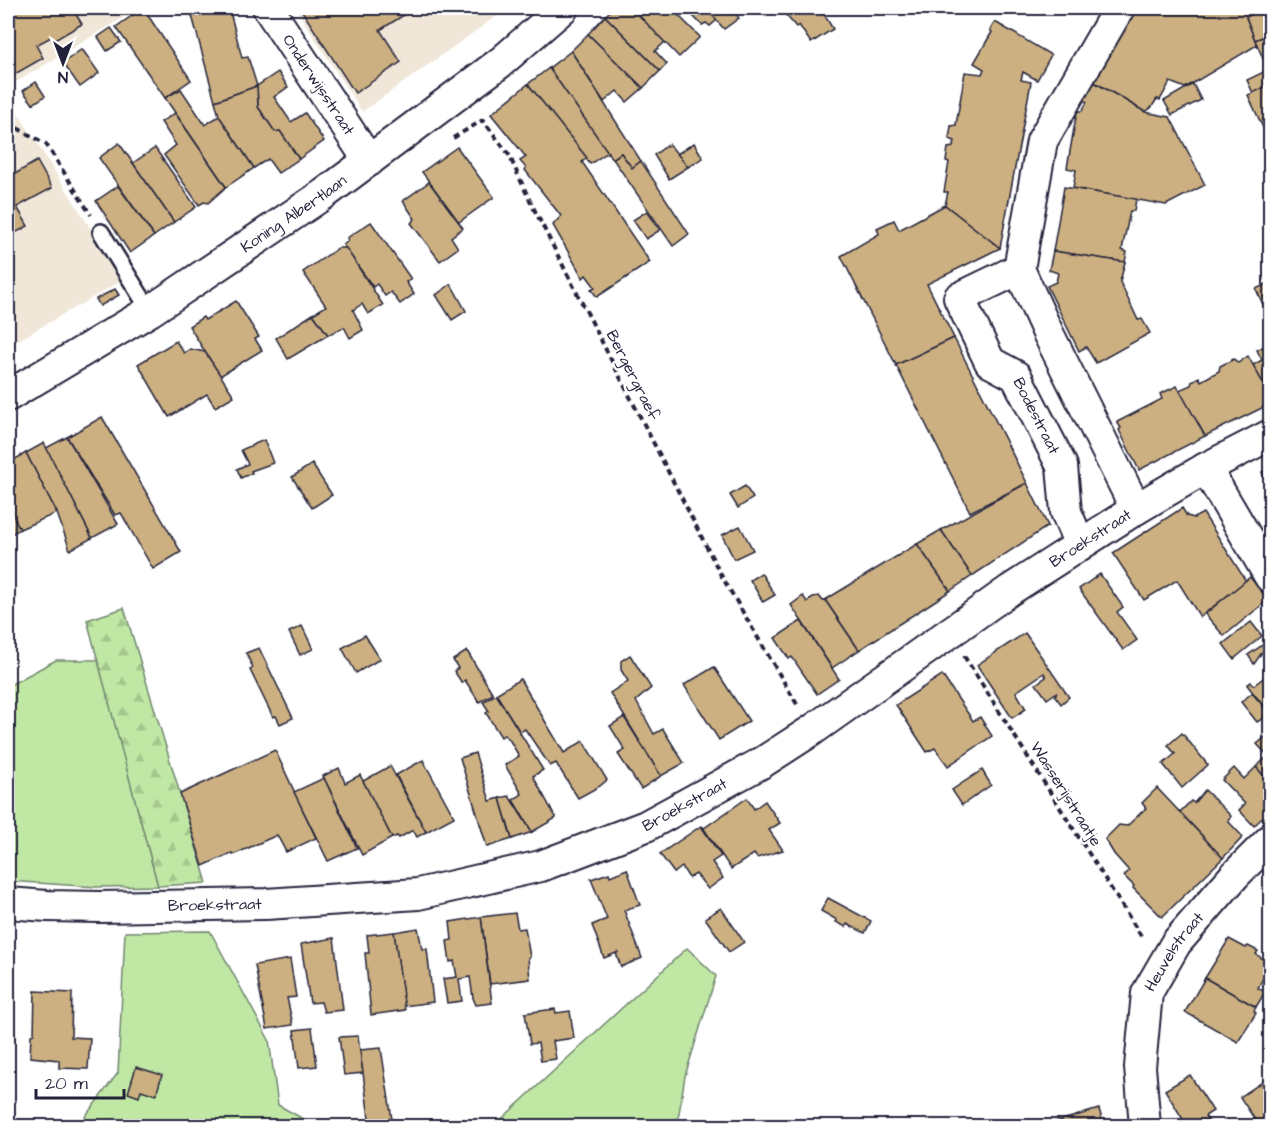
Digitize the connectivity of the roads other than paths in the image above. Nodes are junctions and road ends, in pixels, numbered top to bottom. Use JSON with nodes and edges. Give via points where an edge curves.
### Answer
{"nodes":[{"id":1,"x":268,"y":8,"type":"edge"},
{"id":2,"x":562,"y":8,"type":"edge"},
{"id":3,"x":1119,"y":8,"type":"edge"},
{"id":4,"x":369,"y":162,"type":"junction"},
{"id":5,"x":101,"y":232,"type":"road end"},
{"id":6,"x":1019,"y":269,"type":"junction"},
{"id":7,"x":150,"y":310,"type":"junction"},
{"id":8,"x":8,"y":396,"type":"edge"},
{"id":9,"x":1270,"y":435,"type":"edge"},
{"id":10,"x":1206,"y":468,"type":"junction"},
{"id":11,"x":1136,"y":509,"type":"junction"},
{"id":12,"x":1080,"y":545,"type":"junction"},
{"id":13,"x":1270,"y":577,"type":"edge"},
{"id":14,"x":1270,"y":840,"type":"edge"},
{"id":15,"x":8,"y":903,"type":"edge"},
{"id":16,"x":1145,"y":1126,"type":"edge"}],
"edges":[{"from":1,"to":4,"type":"street","name":"Onderwijsstraat"},
{"from":2,"to":4,"type":"street","name":"Koning Albertlaan","via":[[501,62]]},
{"from":3,"to":6,"type":"street","via":[[1042,141]]},
{"from":4,"to":7,"type":"street","name":"Koning Albertlaan"},
{"from":5,"to":7,"type":"lane"},
{"from":6,"to":11,"type":"street"},
{"from":6,"to":12,"type":"street","name":"Bodestraat","via":[[959,298],[990,362],[1016,376],[1062,466],[1066,512]]},
{"from":7,"to":8,"type":"street","name":"Koning Albertlaan"},
{"from":9,"to":10,"type":"street","name":"Broekstraat"},
{"from":10,"to":11,"type":"street","name":"Broekstraat"},
{"from":10,"to":13,"type":"street"},
{"from":11,"to":12,"type":"street","name":"Broekstraat"},
{"from":12,"to":15,"type":"street","name":"Broekstraat","via":[[764,762],[646,826],[541,866],[418,894],[266,904],[100,907]]},
{"from":14,"to":16,"type":"street","name":"Heuvelstraat","via":[[1176,943],[1147,993],[1140,1068]]}]}
